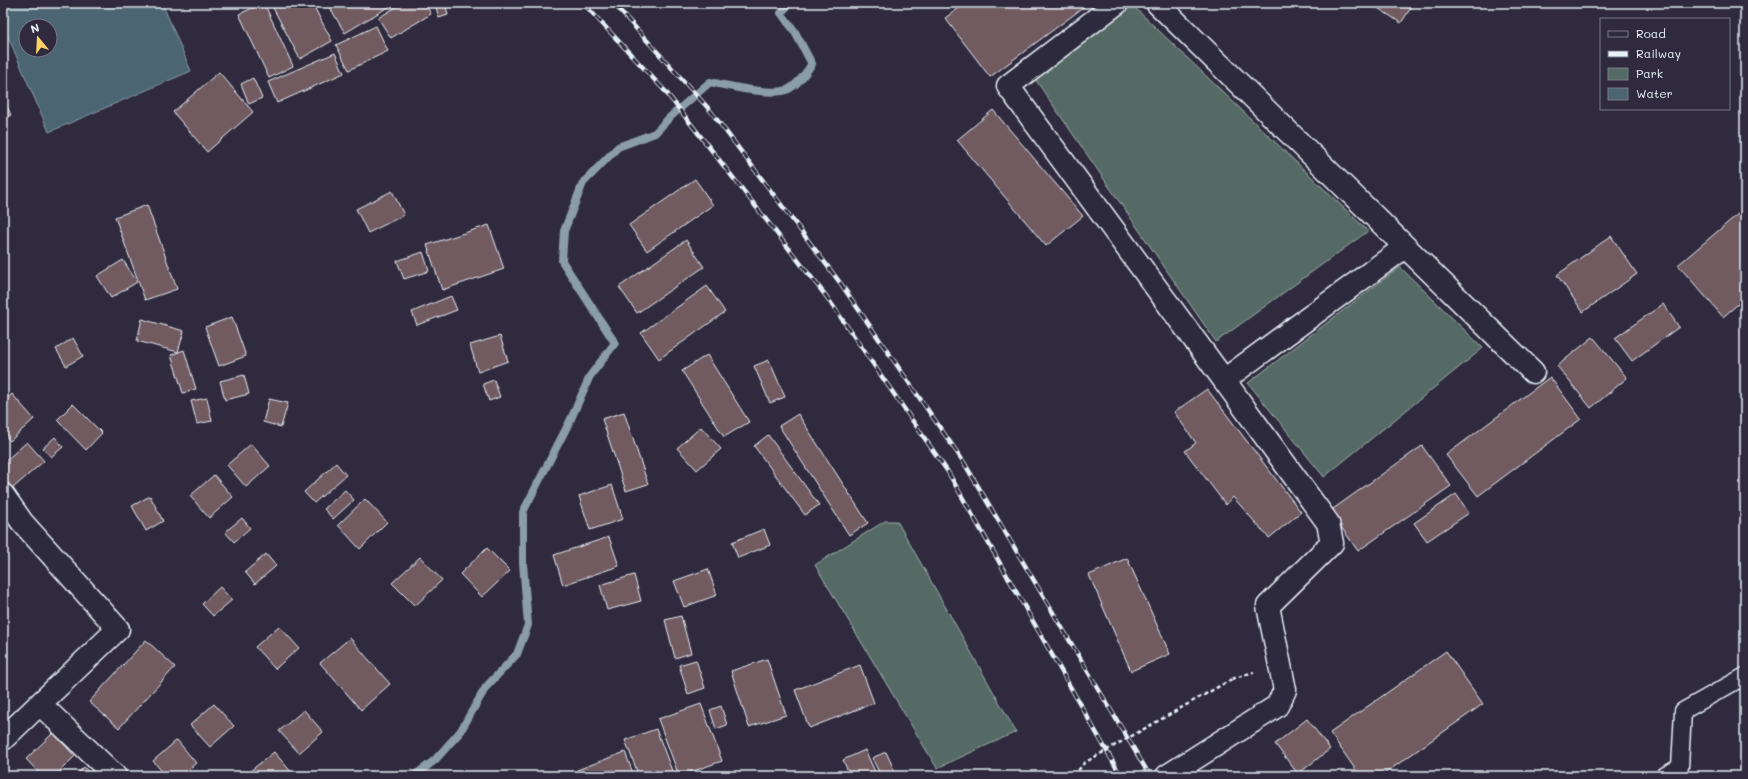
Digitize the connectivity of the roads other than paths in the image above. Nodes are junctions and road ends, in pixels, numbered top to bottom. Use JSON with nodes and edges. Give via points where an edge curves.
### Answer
{"nodes":[{"id":1,"x":1117,"y":3,"type":"edge"},
{"id":2,"x":1157,"y":3,"type":"edge"},
{"id":3,"x":1405,"y":247,"type":"junction"},
{"id":4,"x":1533,"y":372,"type":"dead end"},
{"id":5,"x":1224,"y":380,"type":"junction"},
{"id":6,"x":3,"y":495,"type":"edge"},
{"id":7,"x":1745,"y":676,"type":"edge"},
{"id":8,"x":41,"y":705,"type":"junction"},
{"id":9,"x":3,"y":739,"type":"edge"},
{"id":10,"x":115,"y":776,"type":"edge"},
{"id":11,"x":1167,"y":776,"type":"edge"},
{"id":12,"x":1664,"y":776,"type":"edge"}],
"edges":[{"from":1,"to":5,"type":"street","via":[[1008,86]]},
{"from":2,"to":3,"type":"street"},
{"from":3,"to":4,"type":"street"},
{"from":3,"to":5,"type":"street"},
{"from":5,"to":11,"type":"street","via":[[1328,523],[1332,543],[1268,606],[1285,690],[1277,706]]},
{"from":6,"to":8,"type":"street","via":[[22,522],[118,629]]},
{"from":7,"to":12,"type":"lane","via":[[1683,711],[1680,767]]},
{"from":8,"to":9,"type":"street"},
{"from":8,"to":10,"type":"street"}]}
